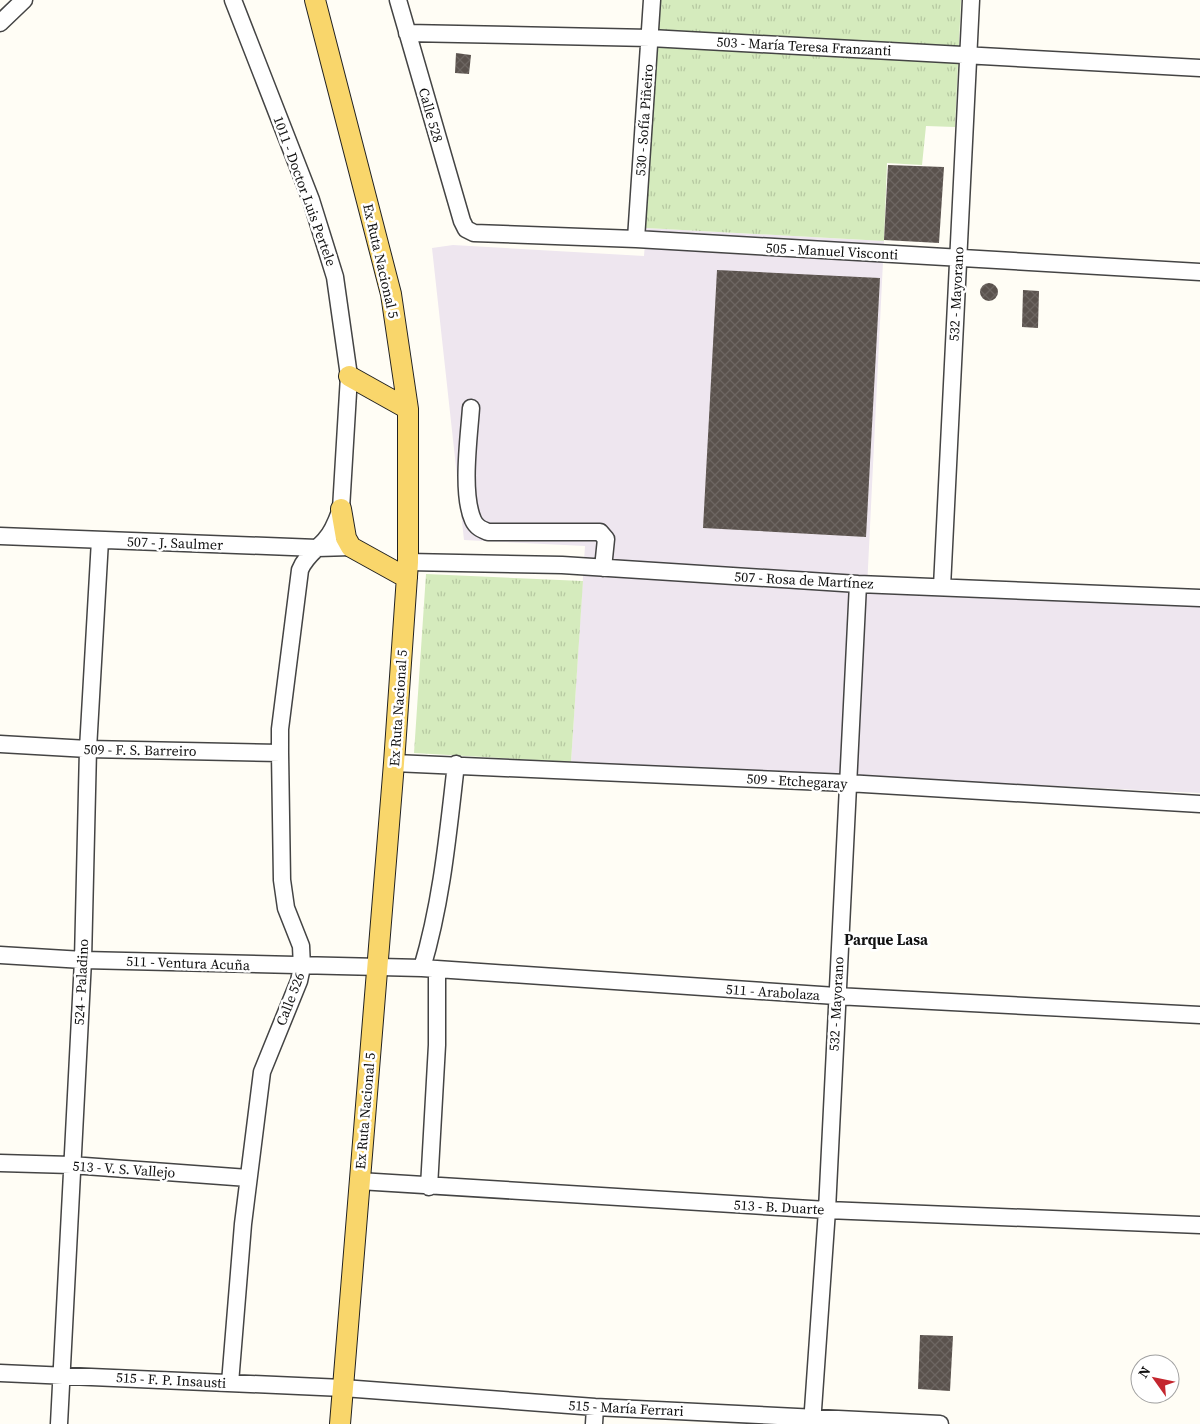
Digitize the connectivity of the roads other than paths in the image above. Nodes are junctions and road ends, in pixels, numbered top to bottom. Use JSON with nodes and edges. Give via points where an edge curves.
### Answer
{"nodes":[{"id":1,"x":24,"y":0,"type":"edge"},
{"id":2,"x":233,"y":0,"type":"edge"},
{"id":3,"x":315,"y":0,"type":"edge"},
{"id":4,"x":398,"y":0,"type":"edge"},
{"id":5,"x":652,"y":0,"type":"edge"},
{"id":6,"x":971,"y":0,"type":"edge"},
{"id":7,"x":0,"y":23,"type":"edge"},
{"id":8,"x":407,"y":33,"type":"junction"},
{"id":9,"x":650,"y":38,"type":"junction"},
{"id":10,"x":970,"y":54,"type":"junction"},
{"id":11,"x":1200,"y":68,"type":"edge"},
{"id":12,"x":466,"y":229,"type":"joint"},
{"id":13,"x":636,"y":239,"type":"junction"},
{"id":14,"x":958,"y":258,"type":"junction"},
{"id":15,"x":1200,"y":272,"type":"edge"},
{"id":16,"x":349,"y":376,"type":"junction"},
{"id":17,"x":471,"y":408,"type":"dead end"},
{"id":18,"x":408,"y":409,"type":"junction"},
{"id":19,"x":341,"y":509,"type":"junction"},
{"id":20,"x":0,"y":536,"type":"edge"},
{"id":21,"x":100,"y":540,"type":"junction"},
{"id":22,"x":351,"y":547,"type":"junction"},
{"id":23,"x":317,"y":548,"type":"junction"},
{"id":24,"x":604,"y":568,"type":"junction"},
{"id":25,"x":407,"y":570,"type":"junction"},
{"id":26,"x":858,"y":584,"type":"junction"},
{"id":27,"x":942,"y":587,"type":"junction"},
{"id":28,"x":1200,"y":598,"type":"edge"},
{"id":29,"x":0,"y":744,"type":"edge"},
{"id":30,"x":88,"y":749,"type":"junction"},
{"id":31,"x":280,"y":753,"type":"junction"},
{"id":32,"x":394,"y":763,"type":"junction"},
{"id":33,"x":456,"y":764,"type":"junction"},
{"id":34,"x":847,"y":783,"type":"junction"},
{"id":35,"x":1200,"y":804,"type":"edge"},
{"id":36,"x":0,"y":955,"type":"edge"},
{"id":37,"x":83,"y":960,"type":"junction"},
{"id":38,"x":302,"y":966,"type":"junction"},
{"id":39,"x":376,"y":966,"type":"junction"},
{"id":40,"x":430,"y":968,"type":"junction"},
{"id":41,"x":836,"y":996,"type":"junction"},
{"id":42,"x":1200,"y":1015,"type":"edge"},
{"id":43,"x":0,"y":1163,"type":"edge"},
{"id":44,"x":71,"y":1165,"type":"junction"},
{"id":45,"x":248,"y":1178,"type":"junction"},
{"id":46,"x":359,"y":1181,"type":"junction"},
{"id":47,"x":429,"y":1187,"type":"junction"},
{"id":48,"x":827,"y":1210,"type":"junction"},
{"id":49,"x":1200,"y":1225,"type":"edge"},
{"id":50,"x":0,"y":1373,"type":"edge"},
{"id":51,"x":62,"y":1375,"type":"junction"},
{"id":52,"x":230,"y":1383,"type":"junction"},
{"id":53,"x":342,"y":1388,"type":"junction"},
{"id":54,"x":595,"y":1407,"type":"junction"},
{"id":55,"x":812,"y":1420,"type":"edge"},
{"id":56,"x":59,"y":1424,"type":"edge"},
{"id":57,"x":340,"y":1424,"type":"edge"},
{"id":58,"x":594,"y":1424,"type":"edge"},
{"id":59,"x":940,"y":1424,"type":"edge"}],
"edges":[{"from":1,"to":7,"type":"street"},
{"from":2,"to":16,"type":"street","name":"1011 - Doctor Luis Pertele","via":[[327,248],[340,308]]},
{"from":3,"to":18,"type":"main road","name":"Ex Ruta Nacional 5","via":[[391,294]]},
{"from":4,"to":8,"type":"street","name":"Calle 528"},
{"from":5,"to":9,"type":"street","name":"530 - Sofía Piñeiro"},
{"from":6,"to":10,"type":"street","name":"532 - Mayorano"},
{"from":8,"to":9,"type":"street","name":"503 - María Teresa Franzanti"},
{"from":8,"to":12,"type":"street","name":"Calle 528"},
{"from":9,"to":10,"type":"street","name":"503 - María Teresa Franzanti"},
{"from":9,"to":13,"type":"street","name":"530 - Sofía Piñeiro"},
{"from":10,"to":11,"type":"street","name":"503 - María Teresa Franzanti"},
{"from":10,"to":14,"type":"street","name":"532 - Mayorano"},
{"from":12,"to":13,"type":"street","name":"505 - Manuel Visconti","via":[[474,233]]},
{"from":13,"to":14,"type":"street","name":"505 - Manuel Visconti"},
{"from":14,"to":15,"type":"street","name":"505 - Manuel Visconti"},
{"from":14,"to":27,"type":"street","name":"532 - Mayorano"},
{"from":16,"to":18,"type":"main road"},
{"from":16,"to":19,"type":"street","name":"1011 - Doctor Luis Pertele"},
{"from":17,"to":24,"type":"street","via":[[466,468],[473,521],[488,532],[600,532],[606,539]]},
{"from":18,"to":25,"type":"main road","name":"Ex Ruta Nacional 5"},
{"from":19,"to":22,"type":"main road","via":[[346,538]]},
{"from":19,"to":23,"type":"street","name":"Calle 526","via":[[334,528]]},
{"from":20,"to":21,"type":"street","name":"507 - J. Saulmer"},
{"from":21,"to":23,"type":"street","name":"507 - J. Saulmer"},
{"from":21,"to":30,"type":"street","name":"524 - Paladino"},
{"from":22,"to":23,"type":"street","name":"507 - J. Saulmer"},
{"from":22,"to":25,"type":"main road"},
{"from":23,"to":31,"type":"street","name":"Calle 526","via":[[300,570],[280,729]]},
{"from":24,"to":25,"type":"street","name":"507 - Rosa de Martínez"},
{"from":24,"to":26,"type":"street","name":"507 - Rosa de Martínez"},
{"from":25,"to":32,"type":"main road","name":"Ex Ruta Nacional 5"},
{"from":26,"to":27,"type":"street","name":"507 - Rosa de Martínez"},
{"from":26,"to":34,"type":"street","name":"532 - Mayorano"},
{"from":27,"to":28,"type":"street","name":"507 - Rosa de Martínez"},
{"from":29,"to":30,"type":"street","name":"509 - F. S. Barreiro"},
{"from":30,"to":31,"type":"street","name":"509 - F. S. Barreiro"},
{"from":30,"to":37,"type":"street","name":"524 - Paladino"},
{"from":31,"to":38,"type":"street","name":"Calle 526","via":[[282,880],[286,908],[301,946]]},
{"from":32,"to":33,"type":"street","name":"509 - Etchegaray"},
{"from":32,"to":39,"type":"main road","name":"Ex Ruta Nacional 5"},
{"from":33,"to":34,"type":"street","name":"509 - Etchegaray"},
{"from":33,"to":40,"type":"street"},
{"from":34,"to":35,"type":"street","name":"509 - Etchegaray"},
{"from":34,"to":41,"type":"street","name":"532 - Mayorano"},
{"from":36,"to":37,"type":"street","name":"511 - Ventura Acuña"},
{"from":37,"to":38,"type":"street","name":"511 - Ventura Acuña"},
{"from":37,"to":44,"type":"street","name":"524 - Paladino"},
{"from":38,"to":39,"type":"street","name":"511 - Ventura Acuña"},
{"from":38,"to":45,"type":"street","name":"Calle 526","via":[[262,1072]]},
{"from":39,"to":40,"type":"street","name":"511 - Arabolaza"},
{"from":39,"to":46,"type":"main road","name":"Ex Ruta Nacional 5"},
{"from":40,"to":41,"type":"street","name":"511 - Arabolaza"},
{"from":40,"to":47,"type":"street","via":[[437,1045]]},
{"from":41,"to":42,"type":"street","name":"511 - Arabolaza"},
{"from":41,"to":48,"type":"street","name":"532 - Mayorano"},
{"from":43,"to":44,"type":"street","name":"513 - V. S. Vallejo"},
{"from":44,"to":45,"type":"street","name":"513 - V. S. Vallejo"},
{"from":44,"to":51,"type":"street","name":"524 - Paladino"},
{"from":45,"to":52,"type":"street","name":"Calle 526"},
{"from":46,"to":47,"type":"street","name":"513 - B. Duarte"},
{"from":46,"to":53,"type":"main road","name":"Ex Ruta Nacional 5"},
{"from":47,"to":48,"type":"street","name":"513 - B. Duarte"},
{"from":48,"to":49,"type":"street","name":"513 - B. Duarte"},
{"from":48,"to":55,"type":"street","name":"532 - Mayorano"},
{"from":50,"to":51,"type":"street","name":"515 - F. P. Insausti"},
{"from":51,"to":52,"type":"street","name":"515 - F. P. Insausti"},
{"from":51,"to":56,"type":"street","name":"524 - Paladino"},
{"from":52,"to":53,"type":"street","name":"515 - F. P. Insausti"},
{"from":53,"to":54,"type":"street","name":"515 - María Ferrari"},
{"from":53,"to":57,"type":"main road","name":"Ex Ruta Nacional 5"},
{"from":54,"to":55,"type":"street","name":"515 - María Ferrari"},
{"from":54,"to":58,"type":"street"},
{"from":55,"to":59,"type":"street","name":"515 - María Ferrari"}]}
